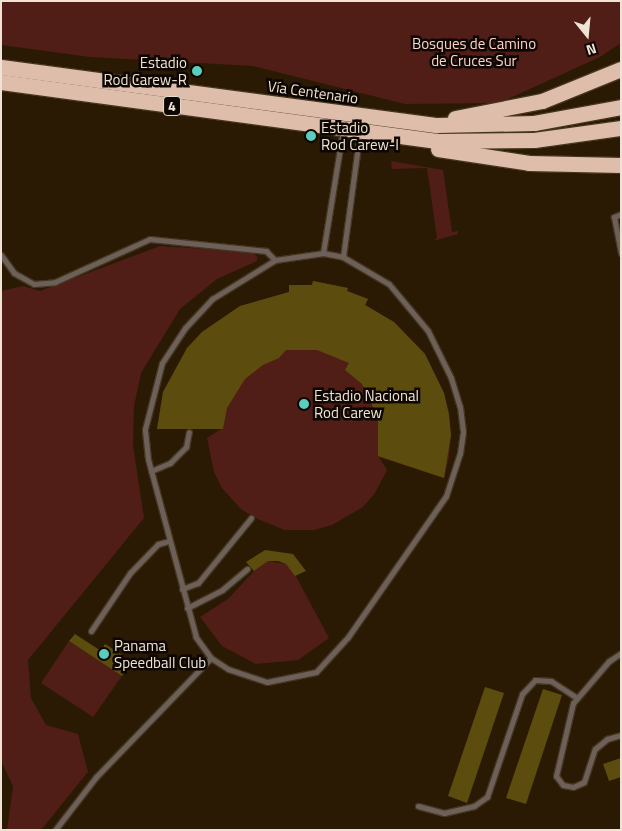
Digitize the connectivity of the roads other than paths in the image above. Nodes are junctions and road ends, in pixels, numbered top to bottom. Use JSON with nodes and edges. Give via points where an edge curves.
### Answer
{"nodes":[{"id":1,"x":1,"y":67,"type":"edge"},
{"id":2,"x":621,"y":69,"type":"edge"},
{"id":3,"x":1,"y":82,"type":"edge"},
{"id":4,"x":621,"y":107,"type":"edge"},
{"id":5,"x":346,"y":114,"type":"junction"},
{"id":6,"x":362,"y":116,"type":"junction"},
{"id":7,"x":393,"y":121,"type":"junction"},
{"id":8,"x":621,"y":128,"type":"edge"},
{"id":9,"x":343,"y":130,"type":"junction"},
{"id":10,"x":360,"y":133,"type":"junction"},
{"id":11,"x":388,"y":136,"type":"junction"},
{"id":12,"x":621,"y":166,"type":"edge"},
{"id":13,"x":621,"y":214,"type":"edge"},
{"id":14,"x":323,"y":253,"type":"junction"},
{"id":15,"x":621,"y":253,"type":"edge"},
{"id":16,"x":1,"y":255,"type":"edge"},
{"id":17,"x":343,"y":257,"type":"junction"},
{"id":18,"x":275,"y":260,"type":"junction"},
{"id":19,"x":189,"y":432,"type":"dead end"},
{"id":20,"x":151,"y":470,"type":"junction"},
{"id":21,"x":251,"y":518,"type":"dead end"},
{"id":22,"x":169,"y":541,"type":"junction"},
{"id":23,"x":247,"y":569,"type":"dead end"},
{"id":24,"x":182,"y":589,"type":"junction"},
{"id":25,"x":187,"y":608,"type":"junction"},
{"id":26,"x":90,"y":632,"type":"dead end"},
{"id":27,"x":621,"y":652,"type":"edge"},
{"id":28,"x":211,"y":658,"type":"junction"},
{"id":29,"x":576,"y":698,"type":"junction"},
{"id":30,"x":621,"y":735,"type":"edge"},
{"id":31,"x":418,"y":806,"type":"dead end"},
{"id":32,"x":55,"y":830,"type":"edge"}],
"edges":[{"from":1,"to":5,"type":"highway","name":"Vía Centenario","number":"4"},
{"from":2,"to":7,"type":"highway","via":[[542,101],[487,114]]},
{"from":3,"to":9,"type":"highway","number":"4"},
{"from":4,"to":7,"type":"highway","name":"Vía Centenario","number":"4","via":[[524,124],[484,126]]},
{"from":5,"to":6,"type":"highway","name":"Vía Centenario","number":"4"},
{"from":5,"to":9,"type":"lane"},
{"from":6,"to":7,"type":"highway","name":"Vía Centenario","number":"4"},
{"from":6,"to":10,"type":"lane"},
{"from":8,"to":11,"type":"highway","number":"4","via":[[534,140],[437,142]]},
{"from":9,"to":10,"type":"highway","number":"4"},
{"from":9,"to":14,"type":"lane"},
{"from":10,"to":11,"type":"highway","number":"4"},
{"from":10,"to":17,"type":"lane"},
{"from":11,"to":12,"type":"highway","via":[[428,147],[529,163]]},
{"from":13,"to":15,"type":"lane","via":[[614,217]]},
{"from":14,"to":17,"type":"lane"},
{"from":14,"to":18,"type":"lane"},
{"from":16,"to":18,"type":"lane","via":[[14,273],[34,284],[55,282],[150,239],[266,251]]},
{"from":17,"to":28,"type":"lane","via":[[389,284],[418,316],[437,345],[452,378],[463,432],[446,496],[348,637],[316,672],[267,682],[228,670]]},
{"from":18,"to":20,"type":"lane","via":[[212,299],[185,328],[162,362],[145,428]]},
{"from":19,"to":20,"type":"lane","via":[[186,447],[170,463]]},
{"from":20,"to":22,"type":"lane"},
{"from":21,"to":24,"type":"lane","via":[[198,583]]},
{"from":22,"to":24,"type":"lane"},
{"from":22,"to":26,"type":"lane","via":[[158,544],[130,573]]},
{"from":23,"to":25,"type":"lane","via":[[222,590]]},
{"from":24,"to":25,"type":"lane"},
{"from":25,"to":28,"type":"lane","via":[[196,637]]},
{"from":27,"to":29,"type":"lane"},
{"from":28,"to":32,"type":"lane","via":[[96,777]]},
{"from":29,"to":30,"type":"lane","via":[[556,776],[563,785],[573,787],[584,782],[594,749],[607,739]]},
{"from":29,"to":31,"type":"lane","via":[[567,689],[551,682],[534,680],[522,694],[487,797],[474,806],[444,813]]}]}
